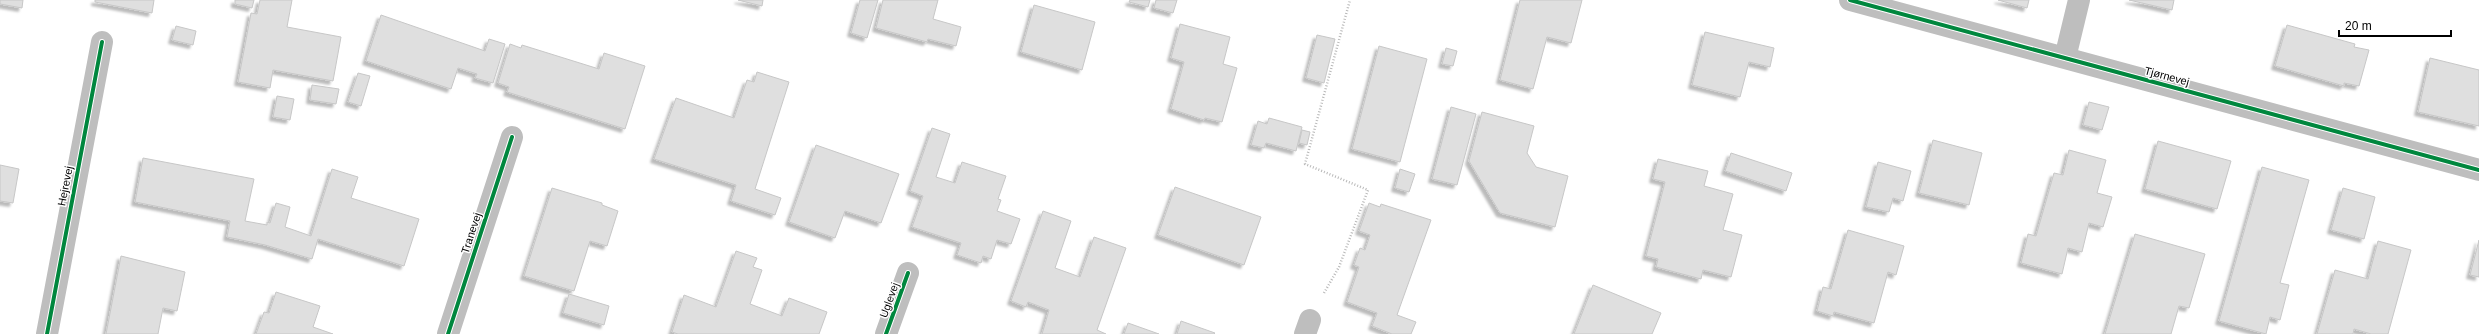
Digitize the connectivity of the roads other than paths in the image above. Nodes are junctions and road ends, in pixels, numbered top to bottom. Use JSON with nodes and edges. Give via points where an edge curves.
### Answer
{"nodes":[{"id":1,"x":1850,"y":0,"type":"edge"},
{"id":2,"x":2079,"y":0,"type":"edge"},
{"id":3,"x":102,"y":42,"type":"dead end"},
{"id":4,"x":2065,"y":58,"type":"junction"},
{"id":5,"x":512,"y":138,"type":"dead end"},
{"id":6,"x":2479,"y":170,"type":"edge"},
{"id":7,"x":908,"y":273,"type":"dead end"},
{"id":8,"x":48,"y":334,"type":"edge"},
{"id":9,"x":448,"y":334,"type":"edge"},
{"id":10,"x":886,"y":334,"type":"edge"}],
"edges":[{"from":1,"to":4,"type":"street","name":"Tjørnevej"},
{"from":2,"to":4,"type":"street"},
{"from":3,"to":8,"type":"street","name":"Hejrevej"},
{"from":4,"to":6,"type":"street","name":"Tjørnevej"},
{"from":5,"to":9,"type":"street","name":"Tranevej"},
{"from":7,"to":10,"type":"street","name":"Uglevej"}]}
